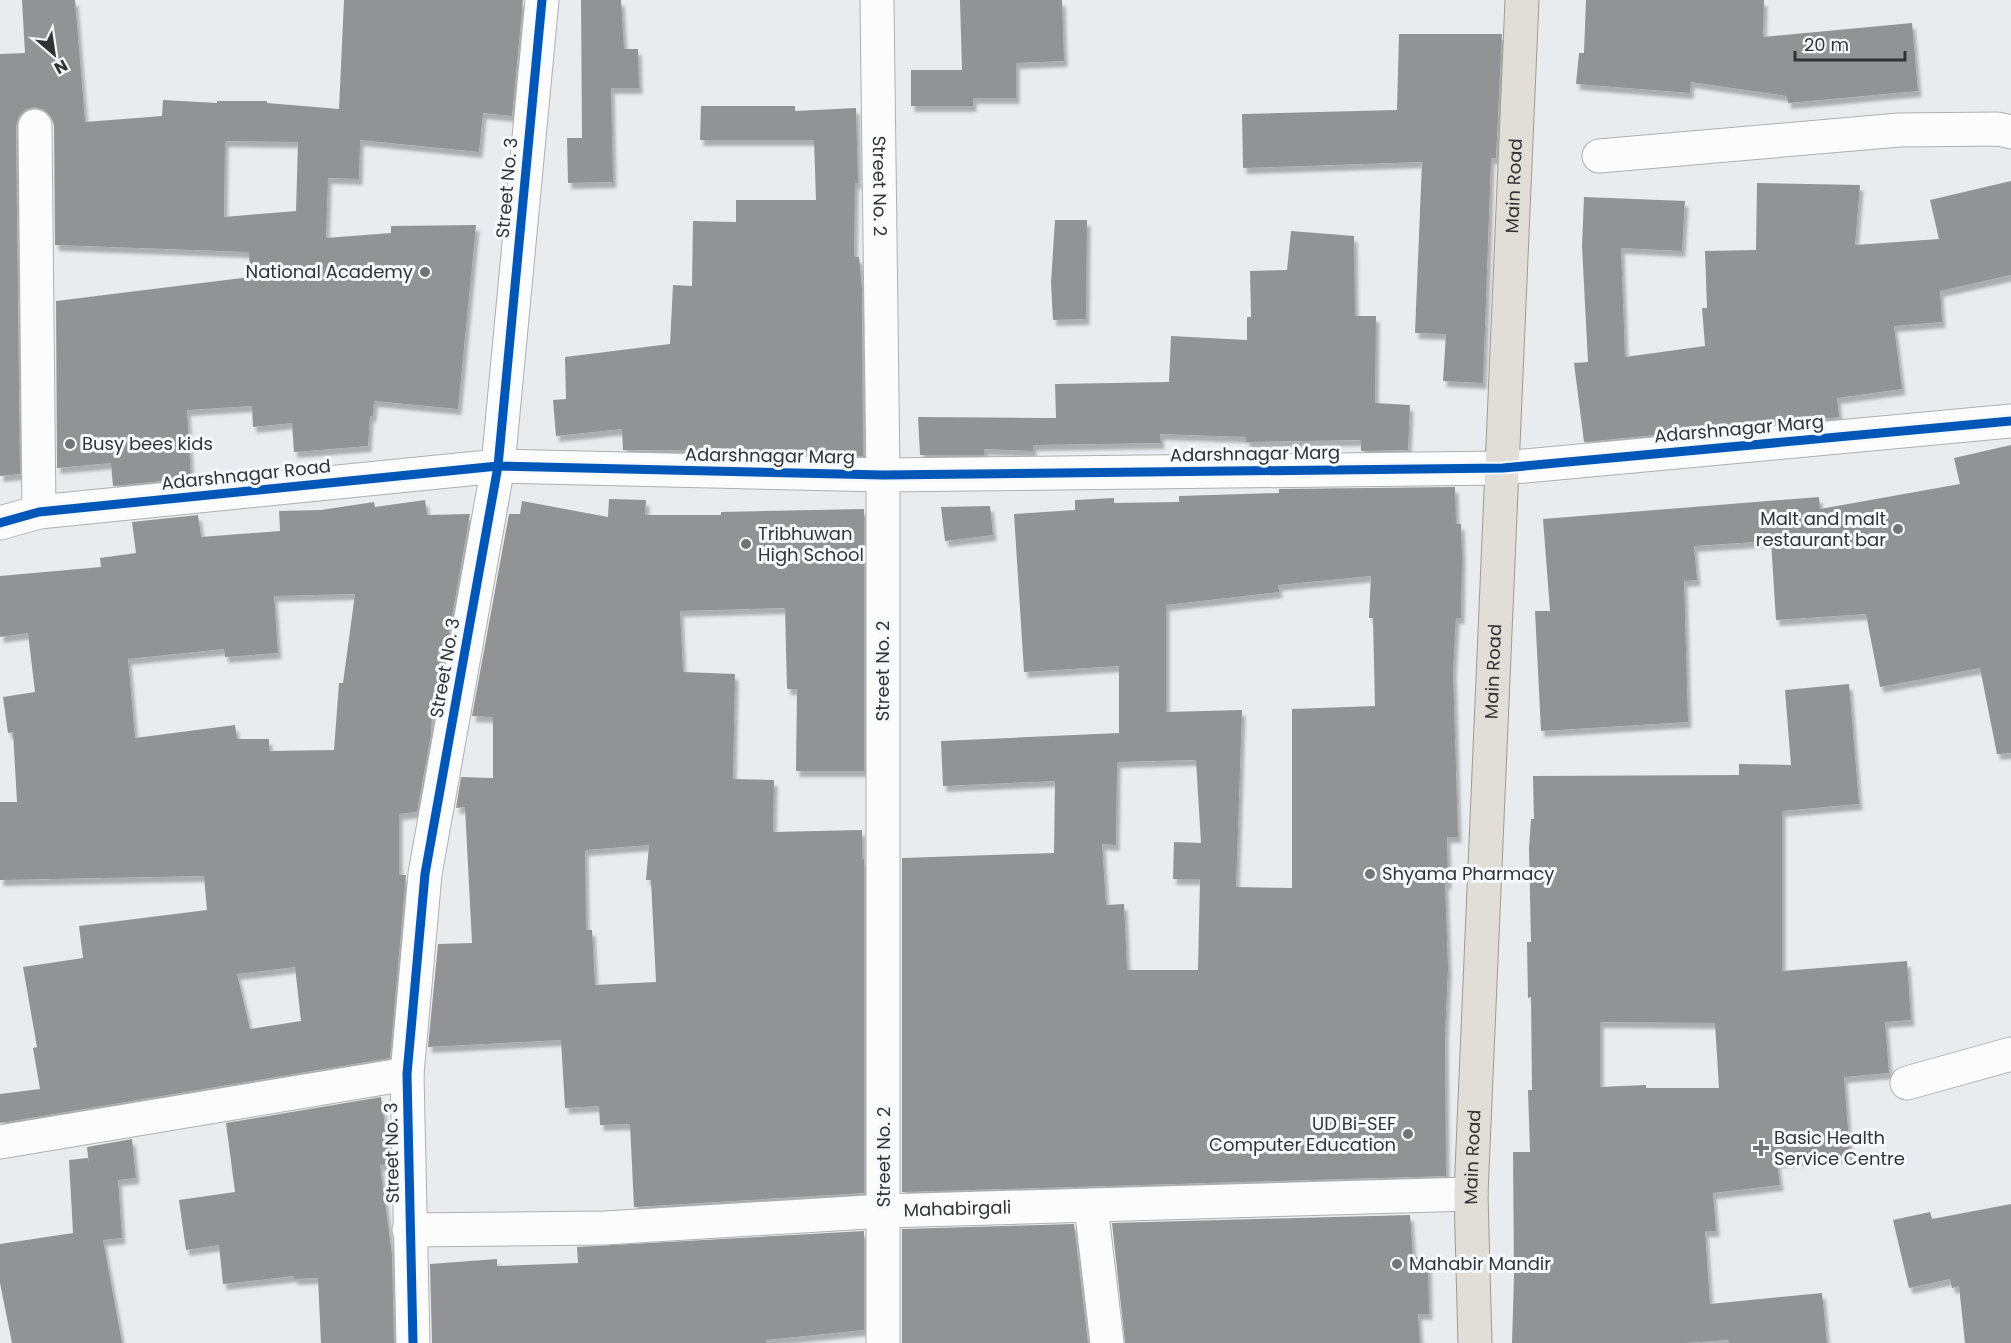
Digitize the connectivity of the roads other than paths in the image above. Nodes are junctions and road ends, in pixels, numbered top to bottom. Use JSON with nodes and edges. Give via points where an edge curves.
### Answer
{"nodes":[{"id":1,"x":542,"y":0,"type":"edge"},
{"id":2,"x":877,"y":0,"type":"edge"},
{"id":3,"x":1522,"y":0,"type":"edge"},
{"id":4,"x":35,"y":126,"type":"dead end"},
{"id":5,"x":2011,"y":132,"type":"edge"},
{"id":6,"x":1599,"y":156,"type":"dead end"},
{"id":7,"x":2011,"y":421,"type":"edge"},
{"id":8,"x":498,"y":466,"type":"junction"},
{"id":9,"x":1503,"y":468,"type":"junction"},
{"id":10,"x":883,"y":475,"type":"junction"},
{"id":11,"x":39,"y":512,"type":"junction"},
{"id":12,"x":0,"y":524,"type":"edge"},
{"id":13,"x":2011,"y":1054,"type":"edge"},
{"id":14,"x":407,"y":1074,"type":"junction"},
{"id":15,"x":1907,"y":1083,"type":"dead end"},
{"id":16,"x":0,"y":1142,"type":"edge"},
{"id":17,"x":1471,"y":1194,"type":"junction"},
{"id":18,"x":1090,"y":1206,"type":"junction"},
{"id":19,"x":884,"y":1211,"type":"junction"},
{"id":20,"x":409,"y":1230,"type":"junction"},
{"id":21,"x":413,"y":1343,"type":"edge"},
{"id":22,"x":883,"y":1343,"type":"edge"},
{"id":23,"x":1107,"y":1343,"type":"edge"},
{"id":24,"x":1474,"y":1343,"type":"edge"}],
"edges":[{"from":1,"to":8,"type":"street","name":"Street No. 3"},
{"from":2,"to":10,"type":"street","name":"Street No. 2"},
{"from":3,"to":9,"type":"main road","name":"Main Road"},
{"from":4,"to":11,"type":"street"},
{"from":5,"to":6,"type":"street","via":[[1899,130]]},
{"from":7,"to":9,"type":"street","name":"Adarshnagar Marg"},
{"from":8,"to":10,"type":"street","name":"Adarshnagar Marg"},
{"from":8,"to":11,"type":"street","name":"Adarshnagar Road"},
{"from":8,"to":14,"type":"street","name":"Street No. 3","via":[[425,874]]},
{"from":9,"to":10,"type":"street","name":"Adarshnagar Marg"},
{"from":9,"to":17,"type":"main road","name":"Main Road"},
{"from":10,"to":19,"type":"street","name":"Street No. 2"},
{"from":11,"to":12,"type":"street","name":"Adarshnagar Road"},
{"from":13,"to":15,"type":"street"},
{"from":14,"to":16,"type":"street"},
{"from":14,"to":20,"type":"street","name":"Street No. 3"},
{"from":17,"to":18,"type":"street","name":"Mahabirgali"},
{"from":17,"to":24,"type":"main road","name":"Main Road"},
{"from":18,"to":19,"type":"street","name":"Mahabirgali"},
{"from":18,"to":23,"type":"street"},
{"from":19,"to":20,"type":"street","name":"Mahabirgali","via":[[605,1228]]},
{"from":19,"to":22,"type":"street","name":"Street No. 2"},
{"from":20,"to":21,"type":"street","name":"Street No. 3"}]}
